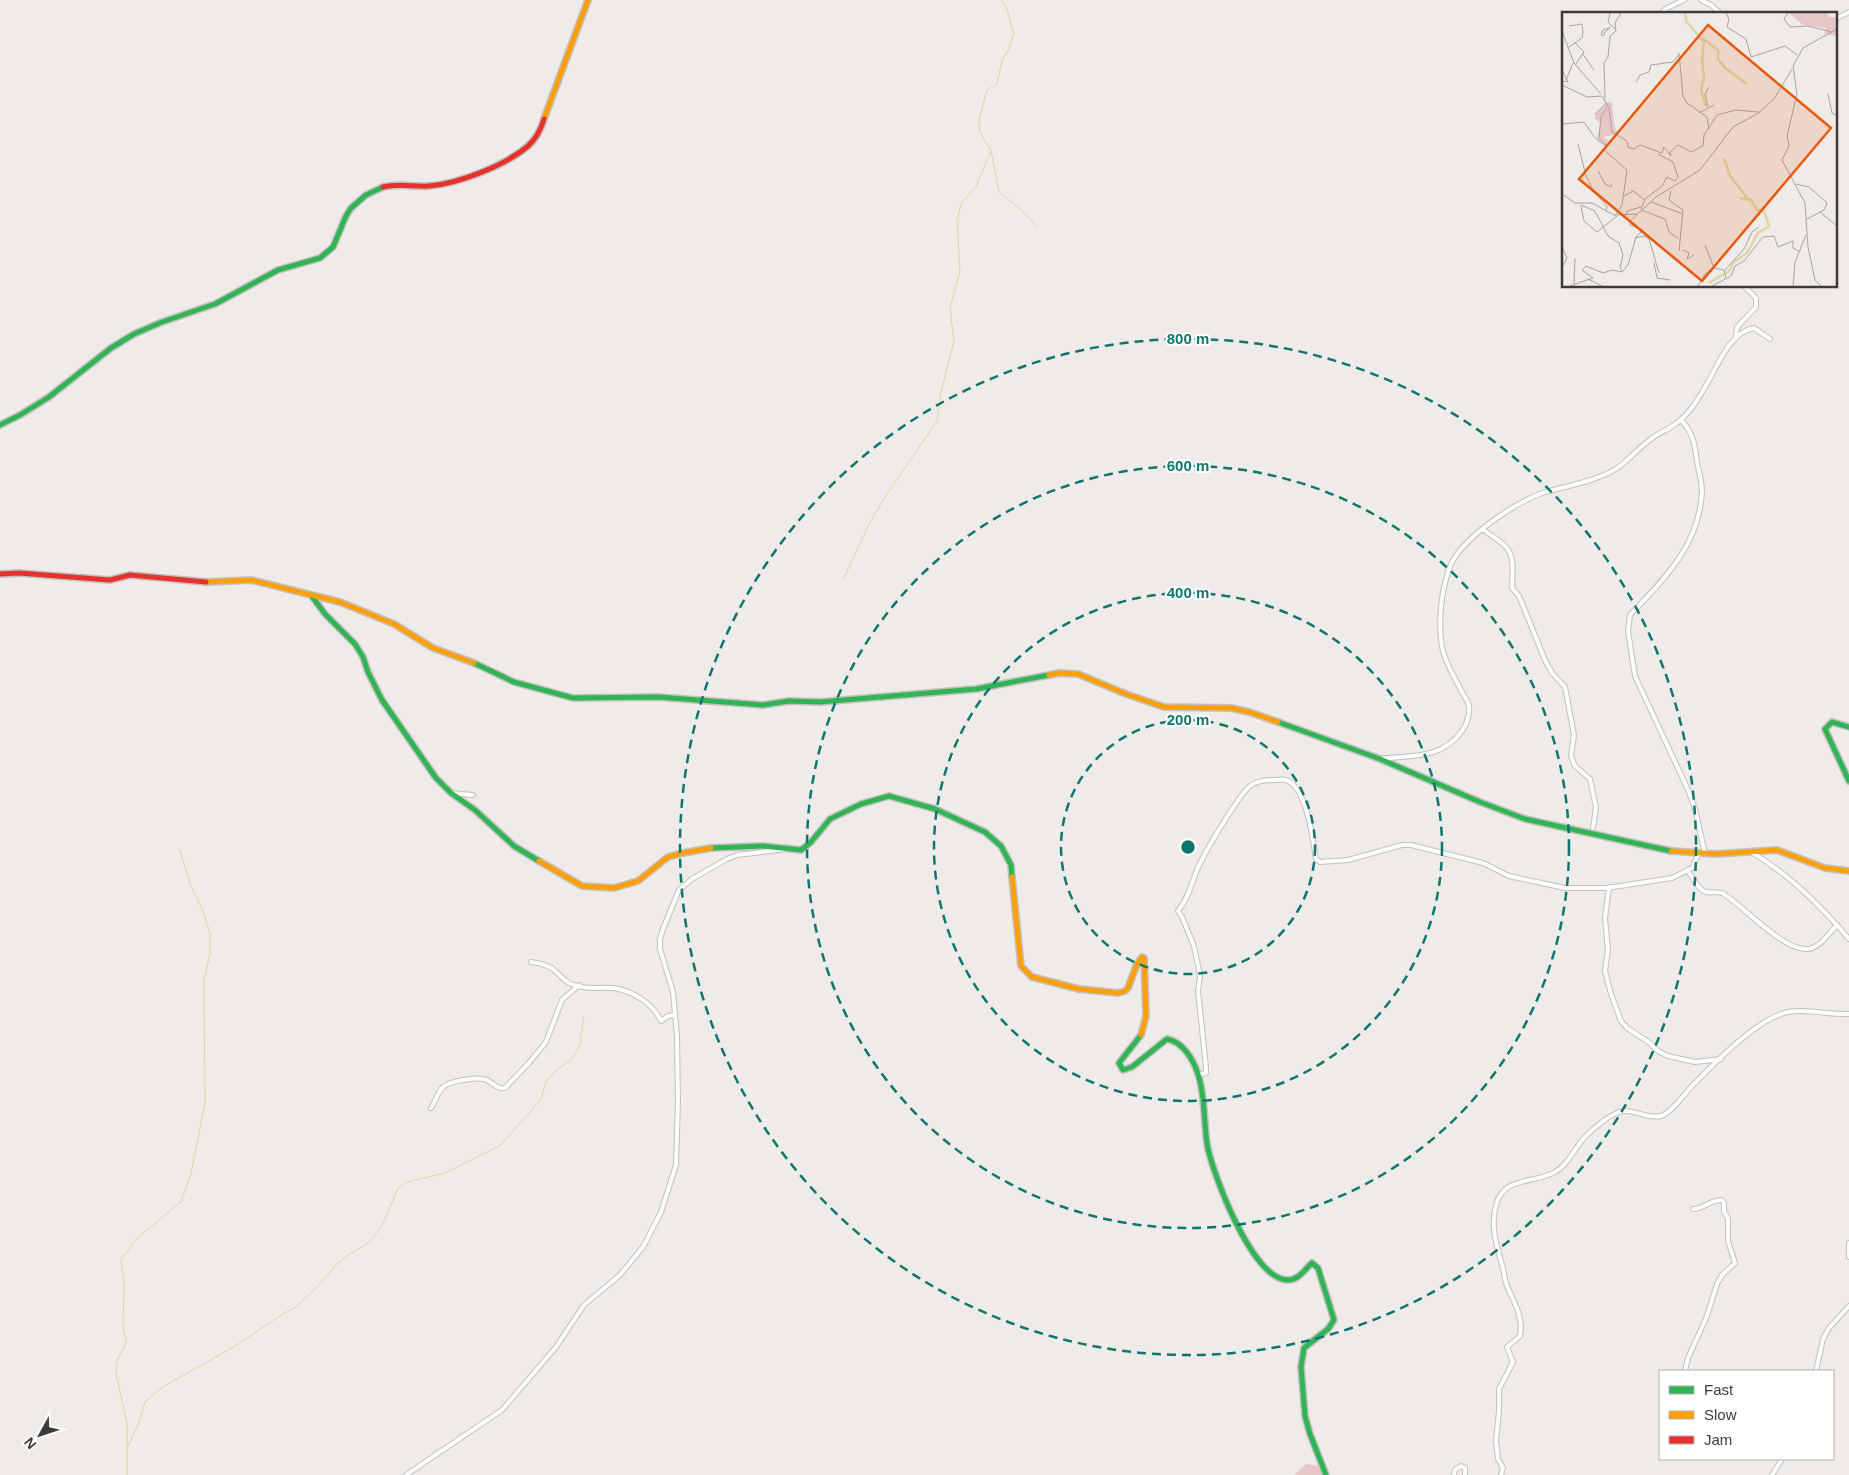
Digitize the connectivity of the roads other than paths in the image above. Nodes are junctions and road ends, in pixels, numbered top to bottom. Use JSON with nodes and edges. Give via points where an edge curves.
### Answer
{"nodes":[{"id":1,"x":588,"y":0,"type":"edge"},
{"id":2,"x":1684,"y":0,"type":"edge"},
{"id":3,"x":1701,"y":0,"type":"edge"},
{"id":4,"x":1662,"y":12,"type":"edge"},
{"id":5,"x":1720,"y":12,"type":"edge"},
{"id":6,"x":1849,"y":12,"type":"edge"},
{"id":7,"x":1836,"y":18,"type":"edge"},
{"id":8,"x":1746,"y":288,"type":"edge"},
{"id":9,"x":1736,"y":336,"type":"junction"},
{"id":10,"x":1770,"y":339,"type":"dead end"},
{"id":11,"x":1681,"y":420,"type":"junction"},
{"id":12,"x":0,"y":425,"type":"edge"},
{"id":13,"x":1482,"y":529,"type":"junction"},
{"id":14,"x":0,"y":574,"type":"edge"},
{"id":15,"x":311,"y":595,"type":"junction"},
{"id":16,"x":1849,"y":727,"type":"edge"},
{"id":17,"x":1380,"y":759,"type":"junction"},
{"id":18,"x":1849,"y":781,"type":"edge"},
{"id":19,"x":451,"y":793,"type":"junction"},
{"id":20,"x":473,"y":795,"type":"dead end"},
{"id":21,"x":1593,"y":828,"type":"dead end"},
{"id":22,"x":789,"y":848,"type":"junction"},
{"id":23,"x":1751,"y":852,"type":"junction"},
{"id":24,"x":1702,"y":853,"type":"junction"},
{"id":25,"x":1688,"y":871,"type":"junction"},
{"id":26,"x":1849,"y":871,"type":"edge"},
{"id":27,"x":1609,"y":887,"type":"junction"},
{"id":28,"x":1837,"y":925,"type":"junction"},
{"id":29,"x":1849,"y":939,"type":"edge"},
{"id":30,"x":531,"y":962,"type":"dead end"},
{"id":31,"x":579,"y":985,"type":"junction"},
{"id":32,"x":1849,"y":1014,"type":"edge"},
{"id":33,"x":675,"y":1015,"type":"junction"},
{"id":34,"x":1720,"y":1059,"type":"junction"},
{"id":35,"x":1199,"y":1076,"type":"junction"},
{"id":36,"x":431,"y":1108,"type":"dead end"},
{"id":37,"x":1694,"y":1209,"type":"dead end"},
{"id":38,"x":1849,"y":1243,"type":"edge"},
{"id":39,"x":1849,"y":1257,"type":"edge"},
{"id":40,"x":1849,"y":1306,"type":"edge"},
{"id":41,"x":1686,"y":1370,"type":"edge"},
{"id":42,"x":1816,"y":1370,"type":"edge"},
{"id":43,"x":1781,"y":1460,"type":"edge"},
{"id":44,"x":406,"y":1475,"type":"edge"},
{"id":45,"x":1326,"y":1475,"type":"edge"},
{"id":46,"x":1454,"y":1475,"type":"edge"},
{"id":47,"x":1465,"y":1475,"type":"edge"},
{"id":48,"x":1501,"y":1475,"type":"edge"},
{"id":49,"x":1772,"y":1475,"type":"edge"}],
"edges":[{"from":1,"to":12,"type":"street","via":[[542,126],[520,152],[474,174],[440,185],[402,183],[375,190],[352,208],[333,247],[325,255],[276,270],[216,304],[134,334],[113,346],[30,412]]},
{"from":2,"to":4,"type":"street"},
{"from":3,"to":5,"type":"street"},
{"from":6,"to":7,"type":"street"},
{"from":8,"to":9,"type":"street","via":[[1756,298],[1756,308],[1737,327]]},
{"from":9,"to":10,"type":"street","via":[[1754,328]]},
{"from":9,"to":11,"type":"street","via":[[1705,388]]},
{"from":11,"to":13,"type":"street","via":[[1652,438],[1614,469],[1544,493]]},
{"from":11,"to":24,"type":"street","via":[[1693,438],[1701,480],[1702,492],[1695,525],[1683,554],[1671,571],[1630,615],[1628,632],[1635,676],[1692,801]]},
{"from":13,"to":17,"type":"street","via":[[1456,555],[1449,567],[1440,629],[1447,662],[1469,705],[1464,728],[1456,739],[1436,752]]},
{"from":13,"to":21,"type":"street","via":[[1506,545],[1513,559],[1512,588],[1519,596],[1545,660],[1565,687],[1574,736],[1571,756],[1574,766],[1590,779],[1596,807]]},
{"from":14,"to":15,"type":"street","via":[[110,580],[130,575],[206,582],[251,580]]},
{"from":15,"to":17,"type":"street","via":[[340,602],[394,624],[433,648],[514,682],[573,698],[658,697],[762,705],[976,689],[1042,675],[1078,674],[1164,707],[1231,708],[1248,712]]},
{"from":15,"to":19,"type":"street","via":[[355,644],[382,700],[436,778]]},
{"from":16,"to":18,"type":"street","via":[[1831,722],[1824,729]]},
{"from":17,"to":24,"type":"street","via":[[1525,819],[1660,849]]},
{"from":19,"to":20,"type":"street"},
{"from":19,"to":22,"type":"street","via":[[514,846],[582,886],[592,888],[635,883],[670,856],[689,852],[718,847]]},
{"from":22,"to":33,"type":"street","via":[[746,853],[727,859],[678,890],[660,940],[673,992]]},
{"from":22,"to":35,"type":"street","via":[[801,850],[830,819],[861,804],[889,796],[935,809],[985,832],[1001,846],[1011,865],[1021,966],[1026,973],[1042,980],[1100,993],[1121,992],[1129,987],[1138,960],[1144,958],[1146,1016],[1142,1034],[1120,1067],[1127,1069],[1167,1039],[1181,1045]]},
{"from":23,"to":24,"type":"street"},
{"from":23,"to":26,"type":"street","via":[[1777,850],[1824,868]]},
{"from":23,"to":28,"type":"street","via":[[1782,871]]},
{"from":24,"to":25,"type":"street"},
{"from":25,"to":27,"type":"street","via":[[1672,878]]},
{"from":25,"to":28,"type":"street","via":[[1702,890],[1722,893],[1795,948],[1808,950],[1817,946]]},
{"from":27,"to":34,"type":"street","via":[[1605,918],[1608,950],[1605,971],[1621,1021],[1668,1056],[1695,1062]]},
{"from":27,"to":35,"type":"street","via":[[1565,888],[1509,876],[1483,863],[1411,845],[1348,860],[1320,862],[1316,859],[1300,792],[1286,780],[1255,783],[1240,798],[1223,825],[1178,911],[1194,946],[1200,976],[1198,991],[1206,1073]]},
{"from":28,"to":29,"type":"street"},
{"from":30,"to":31,"type":"street","via":[[550,967],[571,984]]},
{"from":31,"to":33,"type":"street","via":[[587,989],[626,991],[652,1007],[661,1021]]},
{"from":31,"to":36,"type":"street","via":[[562,1000],[546,1042],[505,1088],[501,1089],[486,1079],[454,1083],[442,1088]]},
{"from":32,"to":34,"type":"street","via":[[1782,1013],[1763,1023]]},
{"from":33,"to":44,"type":"street","via":[[676,1165],[650,1235],[620,1275],[584,1305],[556,1347],[502,1410]]},
{"from":34,"to":48,"type":"street","via":[[1662,1116],[1626,1110],[1617,1112],[1584,1138],[1563,1167],[1554,1173],[1509,1186],[1499,1196],[1495,1206],[1496,1248],[1521,1322],[1520,1336],[1507,1347],[1513,1362],[1499,1389],[1496,1441],[1498,1459],[1504,1468]]},
{"from":35,"to":45,"type":"street","via":[[1208,1148],[1227,1201],[1251,1249],[1262,1266],[1274,1276],[1286,1280],[1297,1278],[1314,1263],[1318,1268],[1334,1320],[1324,1334],[1311,1341],[1302,1356],[1308,1426]]},
{"from":37,"to":41,"type":"street","via":[[1722,1200],[1735,1262],[1717,1284]]},
{"from":38,"to":39,"type":"street"},
{"from":40,"to":42,"type":"street","via":[[1824,1339]]},
{"from":43,"to":49,"type":"street"},
{"from":46,"to":47,"type":"street","via":[[1461,1466],[1465,1468]]}]}
